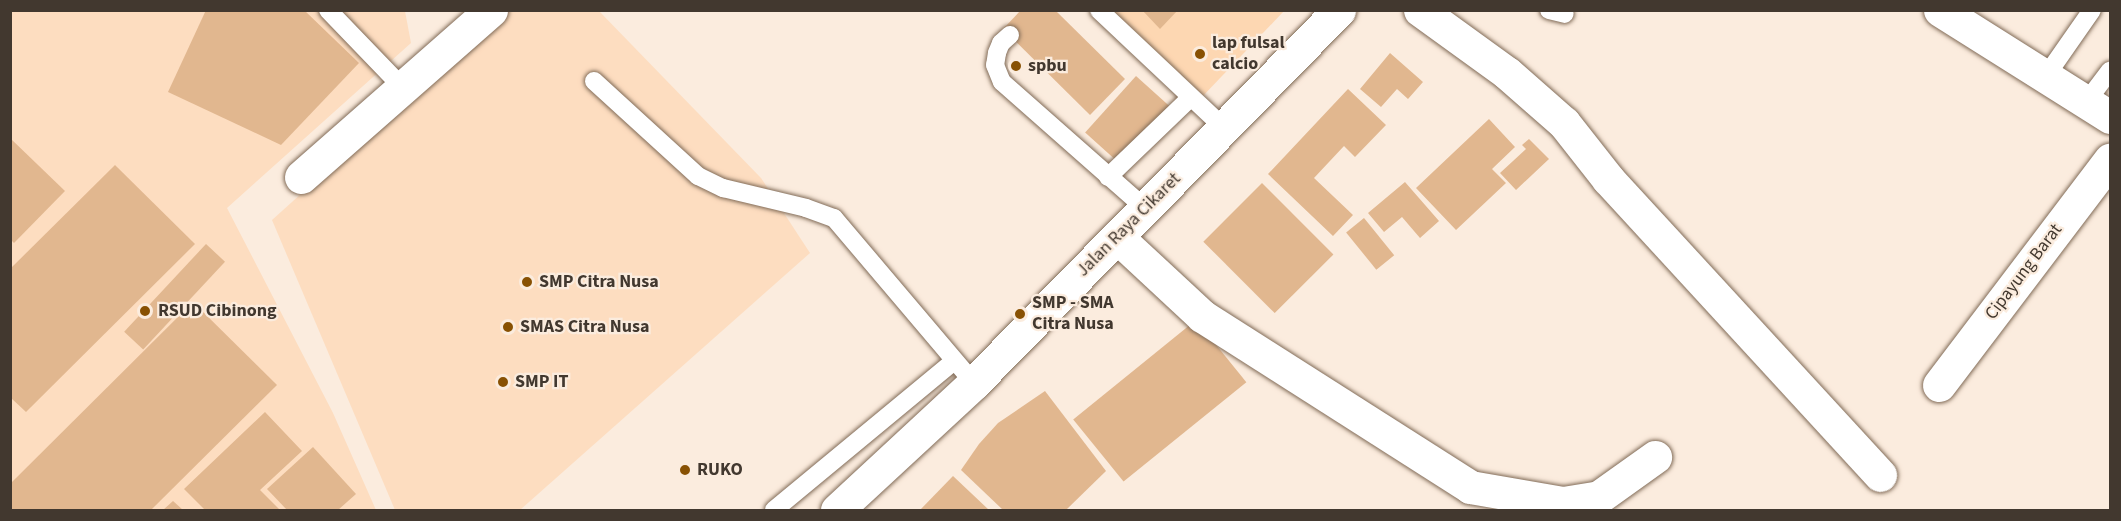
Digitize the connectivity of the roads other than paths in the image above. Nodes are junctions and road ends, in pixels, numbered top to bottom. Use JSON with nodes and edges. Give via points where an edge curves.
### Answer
{"nodes":[{"id":1,"x":328,"y":10,"type":"edge"},
{"id":2,"x":490,"y":10,"type":"edge"},
{"id":3,"x":1099,"y":10,"type":"edge"},
{"id":4,"x":1339,"y":10,"type":"edge"},
{"id":5,"x":1420,"y":10,"type":"edge"},
{"id":6,"x":2092,"y":10,"type":"edge"},
{"id":7,"x":1950,"y":13,"type":"edge"},
{"id":8,"x":1010,"y":35,"type":"dead end"},
{"id":9,"x":2110,"y":71,"type":"edge"},
{"id":10,"x":2046,"y":76,"type":"junction"},
{"id":11,"x":594,"y":81,"type":"dead end"},
{"id":12,"x":403,"y":88,"type":"junction"},
{"id":13,"x":1190,"y":98,"type":"junction"},
{"id":14,"x":2099,"y":109,"type":"edge"},
{"id":15,"x":1224,"y":128,"type":"junction"},
{"id":16,"x":2110,"y":160,"type":"edge"},
{"id":17,"x":301,"y":177,"type":"dead end"},
{"id":18,"x":1108,"y":177,"type":"junction"},
{"id":19,"x":1146,"y":209,"type":"junction"},
{"id":20,"x":1117,"y":237,"type":"junction"},
{"id":21,"x":964,"y":372,"type":"junction"},
{"id":22,"x":1939,"y":384,"type":"dead end"},
{"id":23,"x":1655,"y":457,"type":"dead end"},
{"id":24,"x":1880,"y":475,"type":"dead end"},
{"id":25,"x":1464,"y":499,"type":"edge"},
{"id":26,"x":774,"y":510,"type":"edge"},
{"id":27,"x":837,"y":510,"type":"edge"}],
"edges":[{"from":1,"to":12,"type":"lane"},
{"from":2,"to":12,"type":"street"},
{"from":3,"to":13,"type":"lane"},
{"from":4,"to":15,"type":"street","name":"Jalan Raya Cikaret"},
{"from":5,"to":24,"type":"street","via":[[1507,73],[1564,123],[1608,179]]},
{"from":6,"to":10,"type":"lane"},
{"from":7,"to":10,"type":"street"},
{"from":8,"to":18,"type":"lane","via":[[997,53],[995,65],[1002,82]]},
{"from":9,"to":14,"type":"lane"},
{"from":10,"to":14,"type":"street"},
{"from":11,"to":21,"type":"lane","via":[[698,176],[723,188],[834,218]]},
{"from":12,"to":17,"type":"street"},
{"from":13,"to":15,"type":"lane"},
{"from":13,"to":18,"type":"lane"},
{"from":15,"to":19,"type":"street","name":"Jalan Raya Cikaret"},
{"from":16,"to":22,"type":"street","name":"Cipayung Barat"},
{"from":18,"to":19,"type":"lane"},
{"from":19,"to":20,"type":"street","name":"Jalan Raya Cikaret"},
{"from":20,"to":21,"type":"street","name":"Jalan Raya Cikaret"},
{"from":20,"to":25,"type":"street","via":[[1202,316]]},
{"from":21,"to":26,"type":"lane"},
{"from":21,"to":27,"type":"street","name":"Jalan Raya Cikaret"},
{"from":23,"to":25,"type":"street","via":[[1599,497],[1563,503]]}]}
